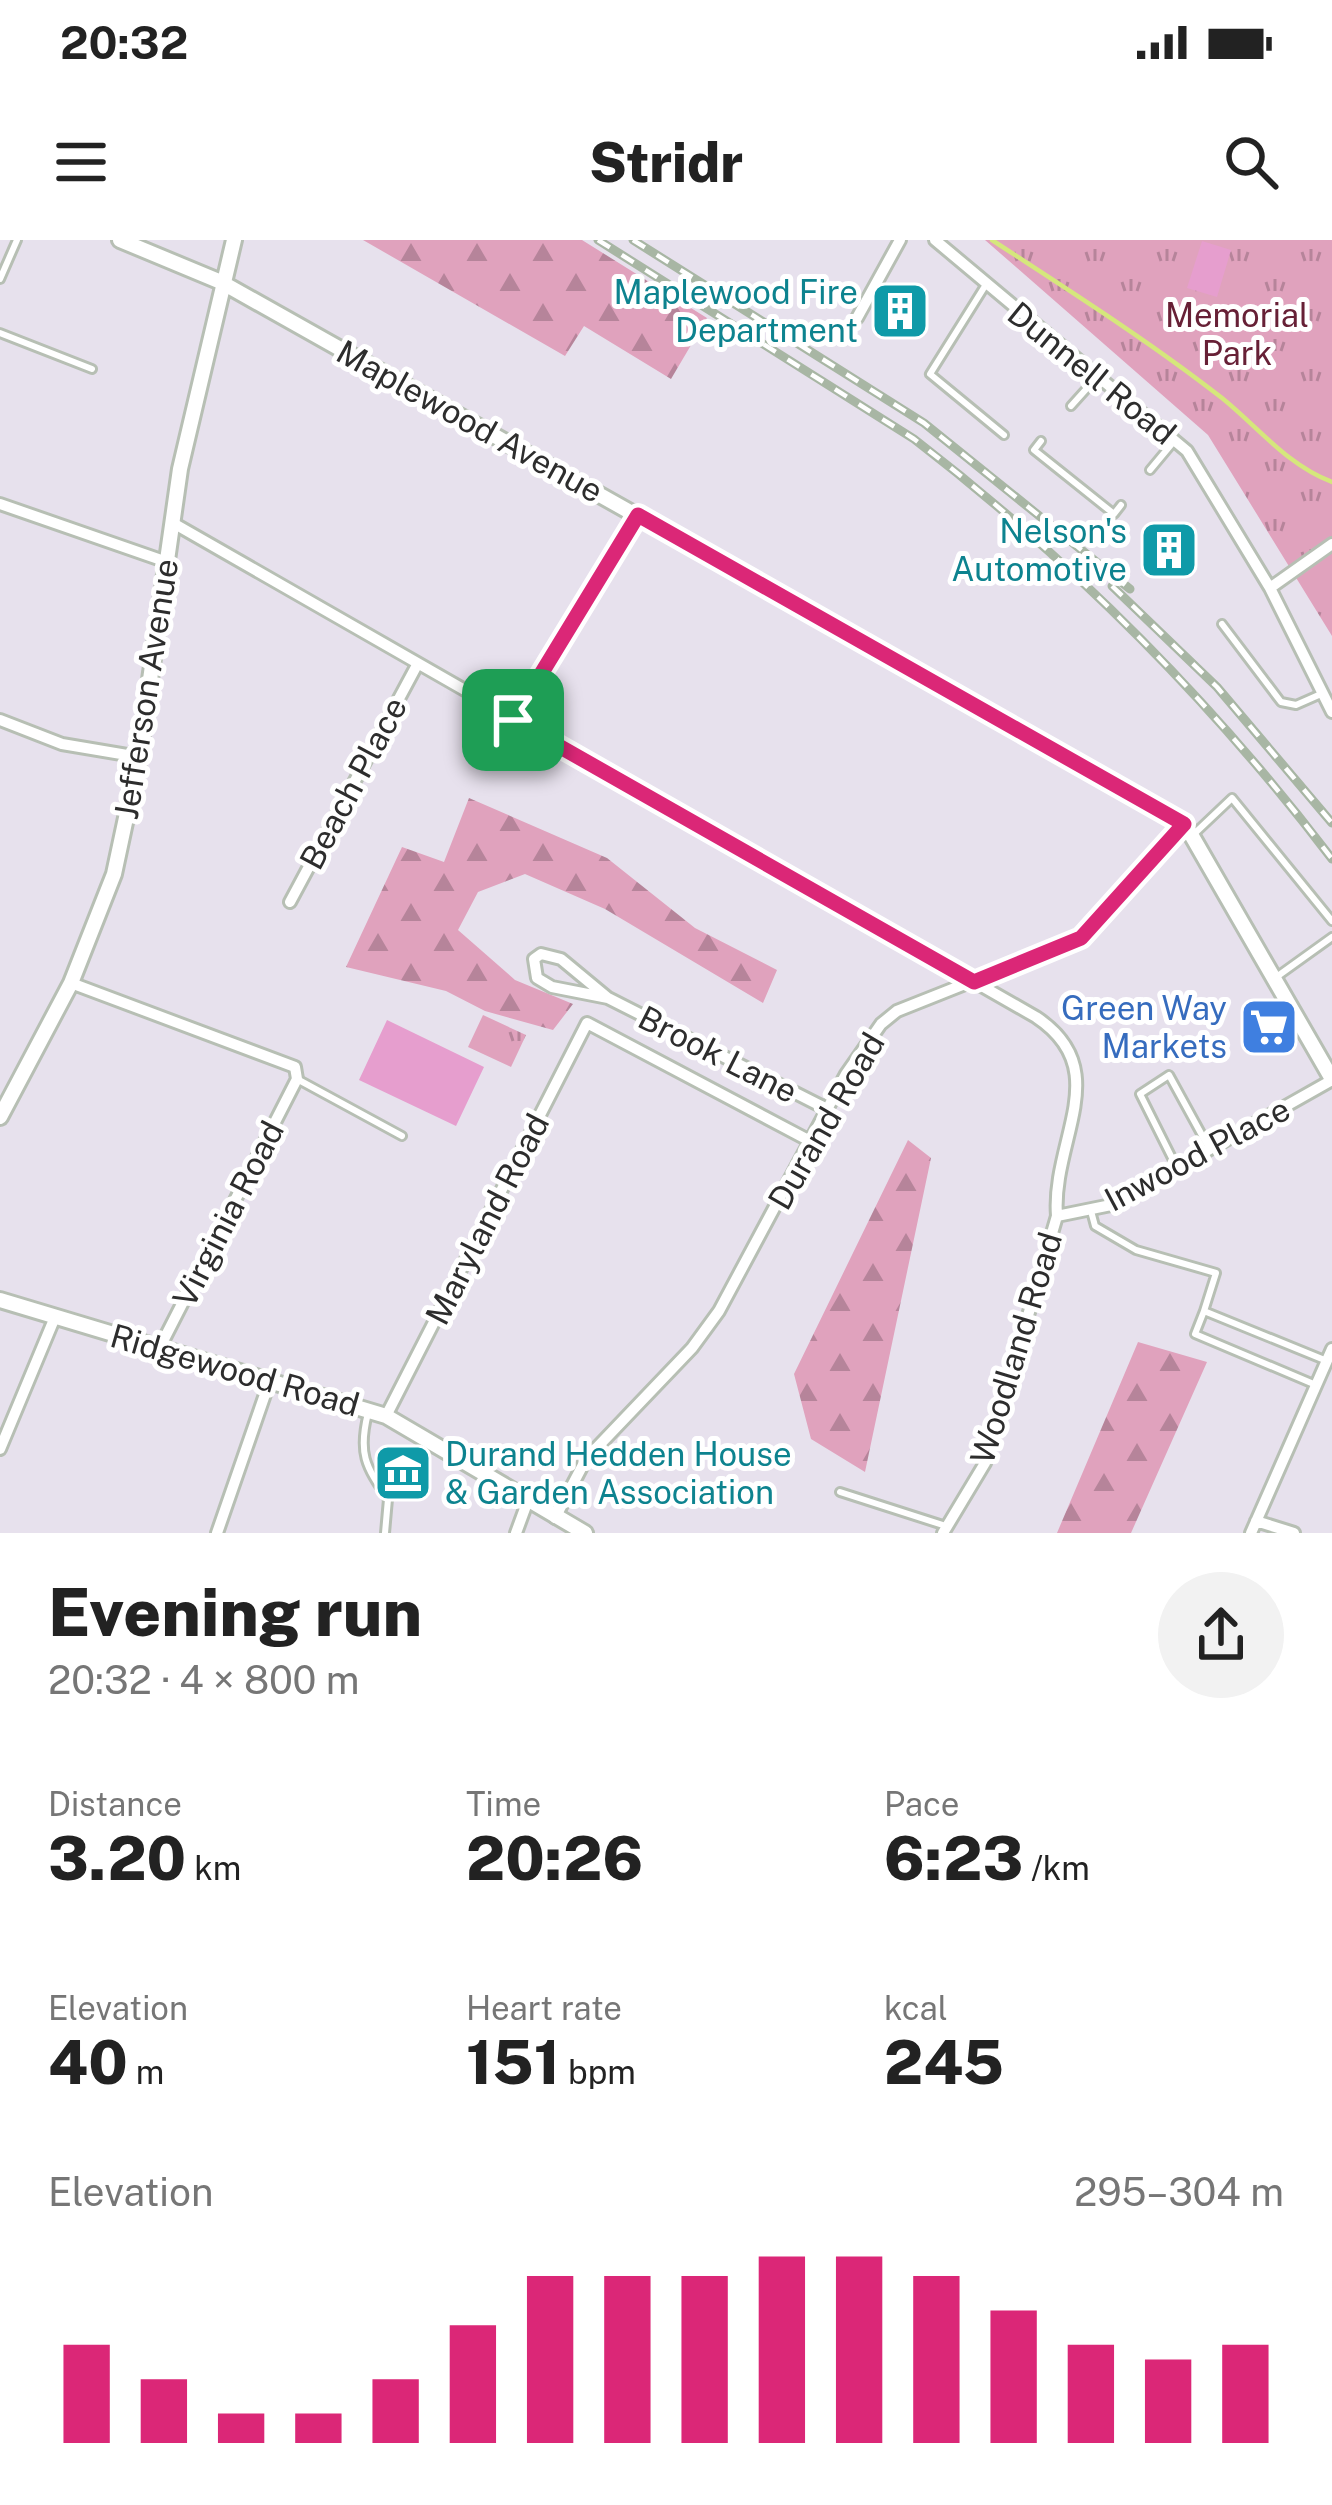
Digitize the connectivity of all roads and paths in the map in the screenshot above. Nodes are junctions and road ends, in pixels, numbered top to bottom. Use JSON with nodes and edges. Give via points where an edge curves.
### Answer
{"nodes":[{"id":1,"x":17,"y":240,"type":"edge"},
{"id":2,"x":120,"y":240,"type":"edge"},
{"id":3,"x":234,"y":240,"type":"edge"},
{"id":4,"x":900,"y":240,"type":"edge"},
{"id":5,"x":935,"y":240,"type":"edge"},
{"id":6,"x":0,"y":279,"type":"edge"},
{"id":7,"x":221,"y":283,"type":"junction"},
{"id":8,"x":986,"y":286,"type":"junction"},
{"id":9,"x":857,"y":318,"type":"dead end"},
{"id":10,"x":0,"y":333,"type":"edge"},
{"id":11,"x":92,"y":370,"type":"dead end"},
{"id":12,"x":1098,"y":376,"type":"junction"},
{"id":13,"x":1071,"y":406,"type":"dead end"},
{"id":14,"x":1004,"y":435,"type":"dead end"},
{"id":15,"x":1175,"y":440,"type":"junction"},
{"id":16,"x":1042,"y":441,"type":"dead end"},
{"id":17,"x":1150,"y":470,"type":"dead end"},
{"id":18,"x":0,"y":504,"type":"edge"},
{"id":19,"x":1121,"y":505,"type":"dead end"},
{"id":20,"x":638,"y":515,"type":"junction"},
{"id":21,"x":173,"y":523,"type":"junction"},
{"id":22,"x":1332,"y":544,"type":"edge"},
{"id":23,"x":167,"y":562,"type":"junction"},
{"id":24,"x":1270,"y":588,"type":"junction"},
{"id":25,"x":1222,"y":625,"type":"dead end"},
{"id":26,"x":417,"y":665,"type":"junction"},
{"id":27,"x":1322,"y":694,"type":"junction"},
{"id":28,"x":1332,"y":712,"type":"edge"},
{"id":29,"x":0,"y":720,"type":"edge"},
{"id":30,"x":513,"y":720,"type":"junction"},
{"id":31,"x":139,"y":757,"type":"junction"},
{"id":32,"x":1189,"y":829,"type":"junction"},
{"id":33,"x":290,"y":902,"type":"dead end"},
{"id":34,"x":1332,"y":921,"type":"edge"},
{"id":35,"x":1332,"y":937,"type":"edge"},
{"id":36,"x":1275,"y":978,"type":"junction"},
{"id":37,"x":974,"y":982,"type":"junction"},
{"id":38,"x":71,"y":983,"type":"junction"},
{"id":39,"x":608,"y":998,"type":"junction"},
{"id":40,"x":297,"y":1079,"type":"junction"},
{"id":41,"x":1332,"y":1080,"type":"edge"},
{"id":42,"x":827,"y":1109,"type":"junction"},
{"id":43,"x":0,"y":1118,"type":"edge"},
{"id":44,"x":402,"y":1136,"type":"dead end"},
{"id":45,"x":810,"y":1141,"type":"junction"},
{"id":46,"x":1210,"y":1149,"type":"junction"},
{"id":47,"x":1177,"y":1168,"type":"junction"},
{"id":48,"x":1091,"y":1211,"type":"junction"},
{"id":49,"x":1057,"y":1216,"type":"junction"},
{"id":50,"x":0,"y":1300,"type":"edge"},
{"id":51,"x":1204,"y":1311,"type":"junction"},
{"id":52,"x":55,"y":1317,"type":"junction"},
{"id":53,"x":159,"y":1348,"type":"junction"},
{"id":54,"x":1329,"y":1355,"type":"edge"},
{"id":55,"x":270,"y":1380,"type":"junction"},
{"id":56,"x":1316,"y":1385,"type":"junction"},
{"id":57,"x":369,"y":1410,"type":"junction"},
{"id":58,"x":386,"y":1416,"type":"junction"},
{"id":59,"x":0,"y":1449,"type":"edge"},
{"id":60,"x":840,"y":1492,"type":"dead end"},
{"id":61,"x":527,"y":1503,"type":"junction"},
{"id":62,"x":555,"y":1518,"type":"junction"},
{"id":63,"x":1253,"y":1527,"type":"edge"},
{"id":64,"x":944,"y":1529,"type":"edge"},
{"id":65,"x":217,"y":1533,"type":"edge"},
{"id":66,"x":385,"y":1533,"type":"edge"},
{"id":67,"x":517,"y":1533,"type":"edge"},
{"id":68,"x":585,"y":1533,"type":"edge"},
{"id":69,"x":1294,"y":1533,"type":"edge"}],
"edges":[{"from":1,"to":6,"type":"lane"},
{"from":2,"to":7,"type":"street","name":"Maplewood Avenue"},
{"from":3,"to":7,"type":"street","name":"Jefferson Avenue"},
{"from":4,"to":9,"type":"street"},
{"from":5,"to":8,"type":"street","name":"Dunnell Road"},
{"from":7,"to":20,"type":"street","name":"Maplewood Avenue"},
{"from":7,"to":21,"type":"street","name":"Jefferson Avenue"},
{"from":8,"to":12,"type":"street","name":"Dunnell Road"},
{"from":8,"to":14,"type":"lane","via":[[930,374]]},
{"from":10,"to":11,"type":"lane"},
{"from":12,"to":13,"type":"lane"},
{"from":12,"to":15,"type":"street","name":"Dunnell Road"},
{"from":15,"to":17,"type":"lane"},
{"from":15,"to":24,"type":"street","name":"Dunnell Road"},
{"from":16,"to":19,"type":"lane","via":[[1034,450],[1114,514]]},
{"from":18,"to":23,"type":"street"},
{"from":20,"to":30,"type":"street"},
{"from":20,"to":32,"type":"street","name":"Maplewood Avenue"},
{"from":21,"to":23,"type":"street","name":"Jefferson Avenue"},
{"from":21,"to":26,"type":"street","name":"Woodland Road"},
{"from":22,"to":24,"type":"street"},
{"from":23,"to":31,"type":"street","name":"Jefferson Avenue"},
{"from":24,"to":27,"type":"street","name":"Dunnell Road"},
{"from":25,"to":27,"type":"lane","via":[[1281,702]]},
{"from":26,"to":30,"type":"street","name":"Woodland Road"},
{"from":26,"to":33,"type":"street","name":"Beach Place"},
{"from":27,"to":28,"type":"street","name":"Dunnell Road"},
{"from":29,"to":31,"type":"street","via":[[62,744]]},
{"from":30,"to":37,"type":"street","name":"Woodland Road"},
{"from":31,"to":38,"type":"street","name":"Jefferson Avenue","via":[[114,874]]},
{"from":32,"to":34,"type":"lane","via":[[1232,798]]},
{"from":32,"to":36,"type":"street"},
{"from":32,"to":37,"type":"street","name":"Durand Road","via":[[1081,938]]},
{"from":35,"to":36,"type":"lane"},
{"from":36,"to":41,"type":"street"},
{"from":37,"to":42,"type":"street","name":"Durand Road","via":[[881,1024]]},
{"from":37,"to":49,"type":"street","name":"Woodland Road","via":[[1051,1027],[1074,1059],[1077,1099],[1057,1177]]},
{"from":38,"to":40,"type":"street","via":[[295,1067]]},
{"from":38,"to":43,"type":"street","name":"Jefferson Avenue"},
{"from":39,"to":39,"type":"street","name":"Brook Lane","via":[[561,959],[534,959],[537,978],[552,987]]},
{"from":39,"to":42,"type":"street","name":"Brook Lane"},
{"from":40,"to":44,"type":"lane"},
{"from":40,"to":53,"type":"street","name":"Virginia Road"},
{"from":41,"to":46,"type":"street","name":"Inwood Place"},
{"from":42,"to":45,"type":"street","name":"Durand Road"},
{"from":45,"to":58,"type":"street","name":"Maryland Road","via":[[587,1022]]},
{"from":45,"to":62,"type":"street","name":"Durand Road","via":[[719,1311],[586,1459]]},
{"from":46,"to":47,"type":"street","name":"Inwood Place"},
{"from":46,"to":47,"type":"lane","via":[[1169,1076],[1140,1094]]},
{"from":47,"to":48,"type":"street","name":"Inwood Place"},
{"from":48,"to":49,"type":"street","name":"Inwood Place"},
{"from":48,"to":51,"type":"lane","via":[[1095,1226],[1136,1250],[1216,1273]]},
{"from":49,"to":64,"type":"street","name":"Woodland Road","via":[[985,1463]]},
{"from":50,"to":52,"type":"street","name":"Ridgewood Road"},
{"from":51,"to":54,"type":"lane"},
{"from":51,"to":56,"type":"lane","via":[[1195,1334]]},
{"from":52,"to":53,"type":"street","name":"Ridgewood Road"},
{"from":52,"to":59,"type":"street"},
{"from":53,"to":55,"type":"street","name":"Ridgewood Road"},
{"from":54,"to":56,"type":"street"},
{"from":55,"to":57,"type":"street","name":"Ridgewood Road"},
{"from":55,"to":65,"type":"street"},
{"from":56,"to":63,"type":"street"},
{"from":57,"to":58,"type":"street","name":"Ridgewood Road"},
{"from":57,"to":66,"type":"lane","via":[[361,1453],[388,1498]]},
{"from":58,"to":61,"type":"street","name":"Ridgewood Road"},
{"from":60,"to":64,"type":"lane"},
{"from":61,"to":62,"type":"street","name":"Ridgewood Road"},
{"from":61,"to":67,"type":"street"},
{"from":62,"to":68,"type":"street","name":"Ridgewood Road"},
{"from":63,"to":69,"type":"street"}]}
